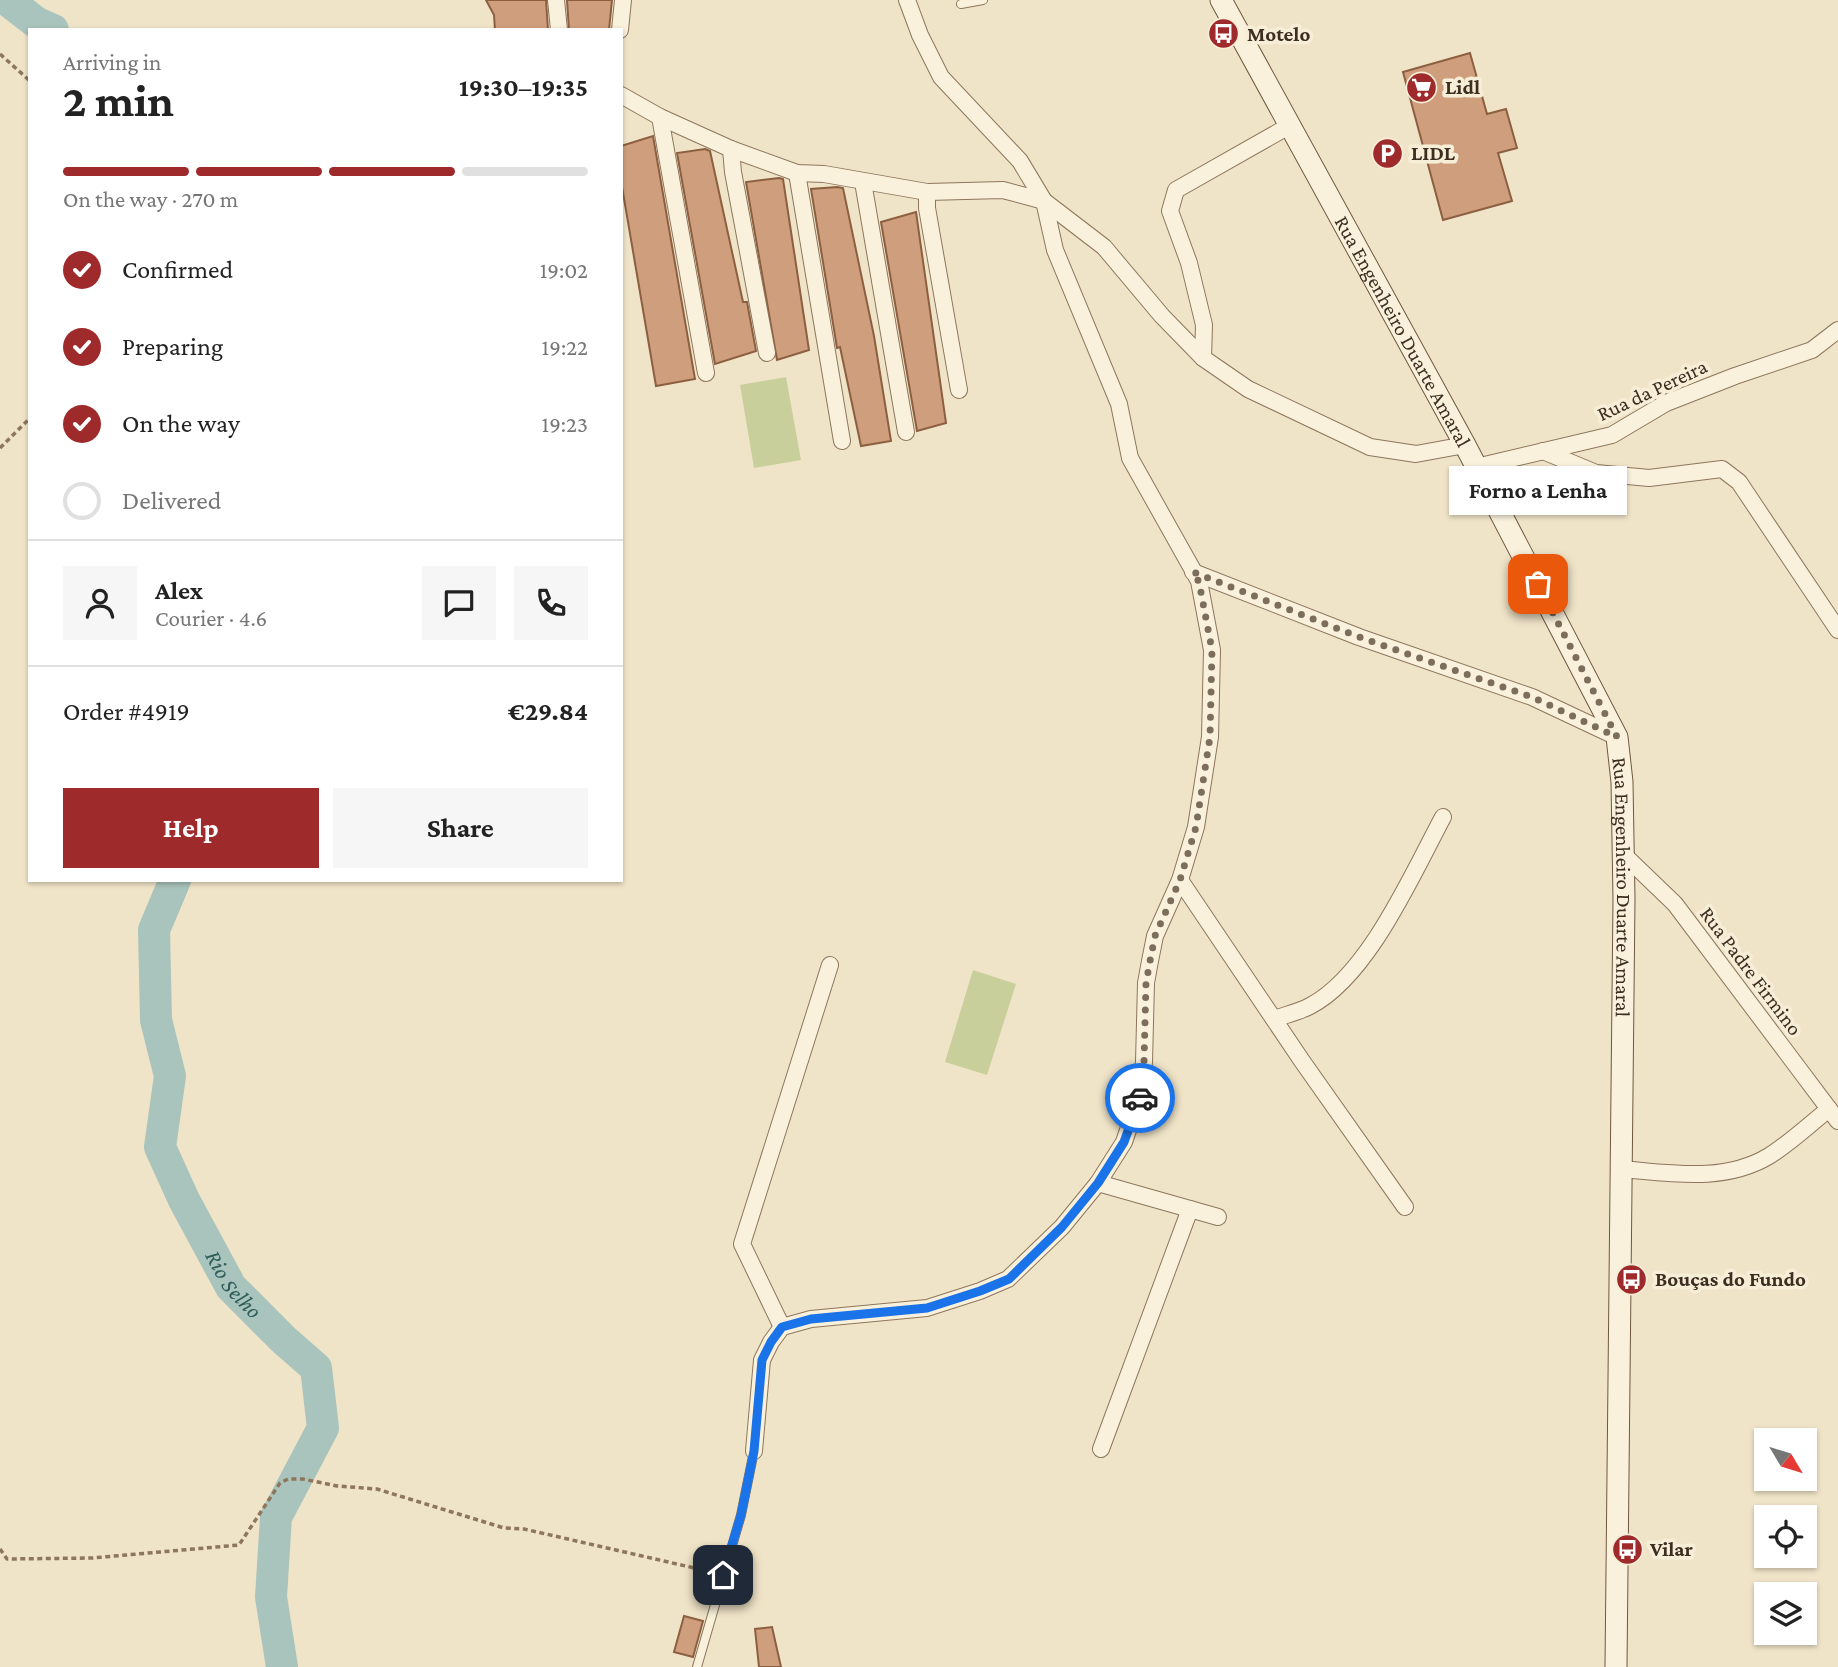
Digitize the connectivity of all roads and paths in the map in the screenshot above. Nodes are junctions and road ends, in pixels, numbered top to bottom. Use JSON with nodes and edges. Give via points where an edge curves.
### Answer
{"nodes":[{"id":1,"x":556,"y":0,"type":"edge"},
{"id":2,"x":623,"y":0,"type":"edge"},
{"id":3,"x":907,"y":0,"type":"edge"},
{"id":4,"x":983,"y":0,"type":"edge"},
{"id":5,"x":1220,"y":0,"type":"edge"},
{"id":6,"x":1238,"y":0,"type":"edge"},
{"id":7,"x":961,"y":4,"type":"dead end"},
{"id":8,"x":559,"y":28,"type":"edge"},
{"id":9,"x":620,"y":28,"type":"edge"},
{"id":10,"x":1238,"y":34,"type":"junction"},
{"id":11,"x":0,"y":54,"type":"edge"},
{"id":12,"x":28,"y":79,"type":"edge"},
{"id":13,"x":623,"y":96,"type":"edge"},
{"id":14,"x":660,"y":117,"type":"junction"},
{"id":15,"x":1289,"y":126,"type":"junction"},
{"id":16,"x":732,"y":149,"type":"junction"},
{"id":17,"x":797,"y":173,"type":"junction"},
{"id":18,"x":863,"y":182,"type":"junction"},
{"id":19,"x":927,"y":192,"type":"junction"},
{"id":20,"x":1044,"y":201,"type":"junction"},
{"id":21,"x":1838,"y":330,"type":"edge"},
{"id":22,"x":767,"y":354,"type":"dead end"},
{"id":23,"x":1203,"y":358,"type":"junction"},
{"id":24,"x":706,"y":373,"type":"dead end"},
{"id":25,"x":959,"y":390,"type":"dead end"},
{"id":26,"x":28,"y":420,"type":"edge"},
{"id":27,"x":906,"y":432,"type":"dead end"},
{"id":28,"x":842,"y":441,"type":"dead end"},
{"id":29,"x":1465,"y":445,"type":"junction"},
{"id":30,"x":0,"y":448,"type":"edge"},
{"id":31,"x":1543,"y":451,"type":"junction"},
{"id":32,"x":1476,"y":467,"type":"junction"},
{"id":33,"x":1193,"y":572,"type":"junction"},
{"id":34,"x":1838,"y":630,"type":"edge"},
{"id":35,"x":1617,"y":737,"type":"junction"},
{"id":36,"x":1443,"y":817,"type":"dead end"},
{"id":37,"x":1623,"y":854,"type":"junction"},
{"id":38,"x":1180,"y":880,"type":"junction"},
{"id":39,"x":830,"y":965,"type":"dead end"},
{"id":40,"x":1274,"y":1019,"type":"junction"},
{"id":41,"x":1834,"y":1115,"type":"edge"},
{"id":42,"x":1621,"y":1169,"type":"junction"},
{"id":43,"x":1098,"y":1183,"type":"junction"},
{"id":44,"x":1405,"y":1207,"type":"dead end"},
{"id":45,"x":1190,"y":1209,"type":"junction"},
{"id":46,"x":1218,"y":1217,"type":"dead end"},
{"id":47,"x":782,"y":1327,"type":"junction"},
{"id":48,"x":1101,"y":1449,"type":"dead end"},
{"id":49,"x":754,"y":1451,"type":"joint"},
{"id":50,"x":0,"y":1549,"type":"edge"},
{"id":51,"x":723,"y":1575,"type":"junction"},
{"id":52,"x":696,"y":1667,"type":"edge"},
{"id":53,"x":1616,"y":1667,"type":"edge"}],
"edges":[{"from":1,"to":8,"type":"street"},
{"from":2,"to":9,"type":"street"},
{"from":3,"to":20,"type":"street","via":[[941,77],[1020,161]]},
{"from":4,"to":7,"type":"lane"},
{"from":5,"to":10,"type":"main road","name":"Rua Engenheiro Duarte Amaral"},
{"from":6,"to":10,"type":"main road","name":"Rua Engenheiro Duarte Amaral"},
{"from":10,"to":15,"type":"main road","name":"Rua Engenheiro Duarte Amaral"},
{"from":11,"to":12,"type":"path"},
{"from":13,"to":14,"type":"street"},
{"from":14,"to":16,"type":"street"},
{"from":14,"to":24,"type":"street"},
{"from":15,"to":23,"type":"street","via":[[1176,190],[1170,211],[1204,326]]},
{"from":15,"to":29,"type":"main road","name":"Rua Engenheiro Duarte Amaral"},
{"from":16,"to":17,"type":"street"},
{"from":16,"to":22,"type":"street"},
{"from":17,"to":18,"type":"street"},
{"from":17,"to":28,"type":"street"},
{"from":18,"to":19,"type":"street"},
{"from":18,"to":27,"type":"street"},
{"from":19,"to":20,"type":"street","via":[[1003,190]]},
{"from":19,"to":25,"type":"street"},
{"from":20,"to":23,"type":"street","via":[[1104,247]]},
{"from":20,"to":33,"type":"street","via":[[1055,250],[1119,404],[1130,458]]},
{"from":21,"to":31,"type":"street","name":"Rua da Pereira","via":[[1812,350],[1666,403],[1612,435]]},
{"from":23,"to":29,"type":"street","via":[[1248,389],[1370,447],[1416,454]]},
{"from":26,"to":30,"type":"path"},
{"from":29,"to":32,"type":"main road","name":"Rua Engenheiro Duarte Amaral"},
{"from":31,"to":32,"type":"street","name":"Rua da Pereira"},
{"from":31,"to":34,"type":"street","via":[[1596,473],[1648,478],[1723,469],[1739,482]]},
{"from":32,"to":35,"type":"main road","name":"Rua Engenheiro Duarte Amaral"},
{"from":33,"to":35,"type":"street","via":[[1359,637],[1532,697]]},
{"from":33,"to":38,"type":"street","via":[[1212,650],[1210,737],[1196,827]]},
{"from":35,"to":37,"type":"main road","name":"Rua Engenheiro Duarte Amaral"},
{"from":36,"to":40,"type":"street","via":[[1373,944],[1346,979],[1310,1006]]},
{"from":37,"to":41,"type":"street","name":"Rua Padre Firmino","via":[[1675,904]]},
{"from":37,"to":42,"type":"main road","name":"Rua Engenheiro Duarte Amaral"},
{"from":38,"to":40,"type":"street"},
{"from":38,"to":43,"type":"street","via":[[1155,936],[1146,983],[1140,1096],[1124,1142]]},
{"from":39,"to":47,"type":"street","via":[[742,1244]]},
{"from":40,"to":44,"type":"street"},
{"from":41,"to":42,"type":"street","via":[[1739,1170],[1720,1174]]},
{"from":42,"to":53,"type":"main road","name":"Rua Engenheiro Duarte Amaral"},
{"from":43,"to":45,"type":"street"},
{"from":43,"to":47,"type":"street","via":[[1062,1227],[1009,1279],[927,1308],[811,1319]]},
{"from":45,"to":46,"type":"street"},
{"from":45,"to":48,"type":"street"},
{"from":47,"to":49,"type":"street","via":[[762,1360]]},
{"from":49,"to":51,"type":"lane"},
{"from":50,"to":51,"type":"path","via":[[7,1559],[80,1558],[239,1545],[280,1483],[303,1479],[377,1489],[504,1528]]},
{"from":51,"to":52,"type":"lane"}]}
